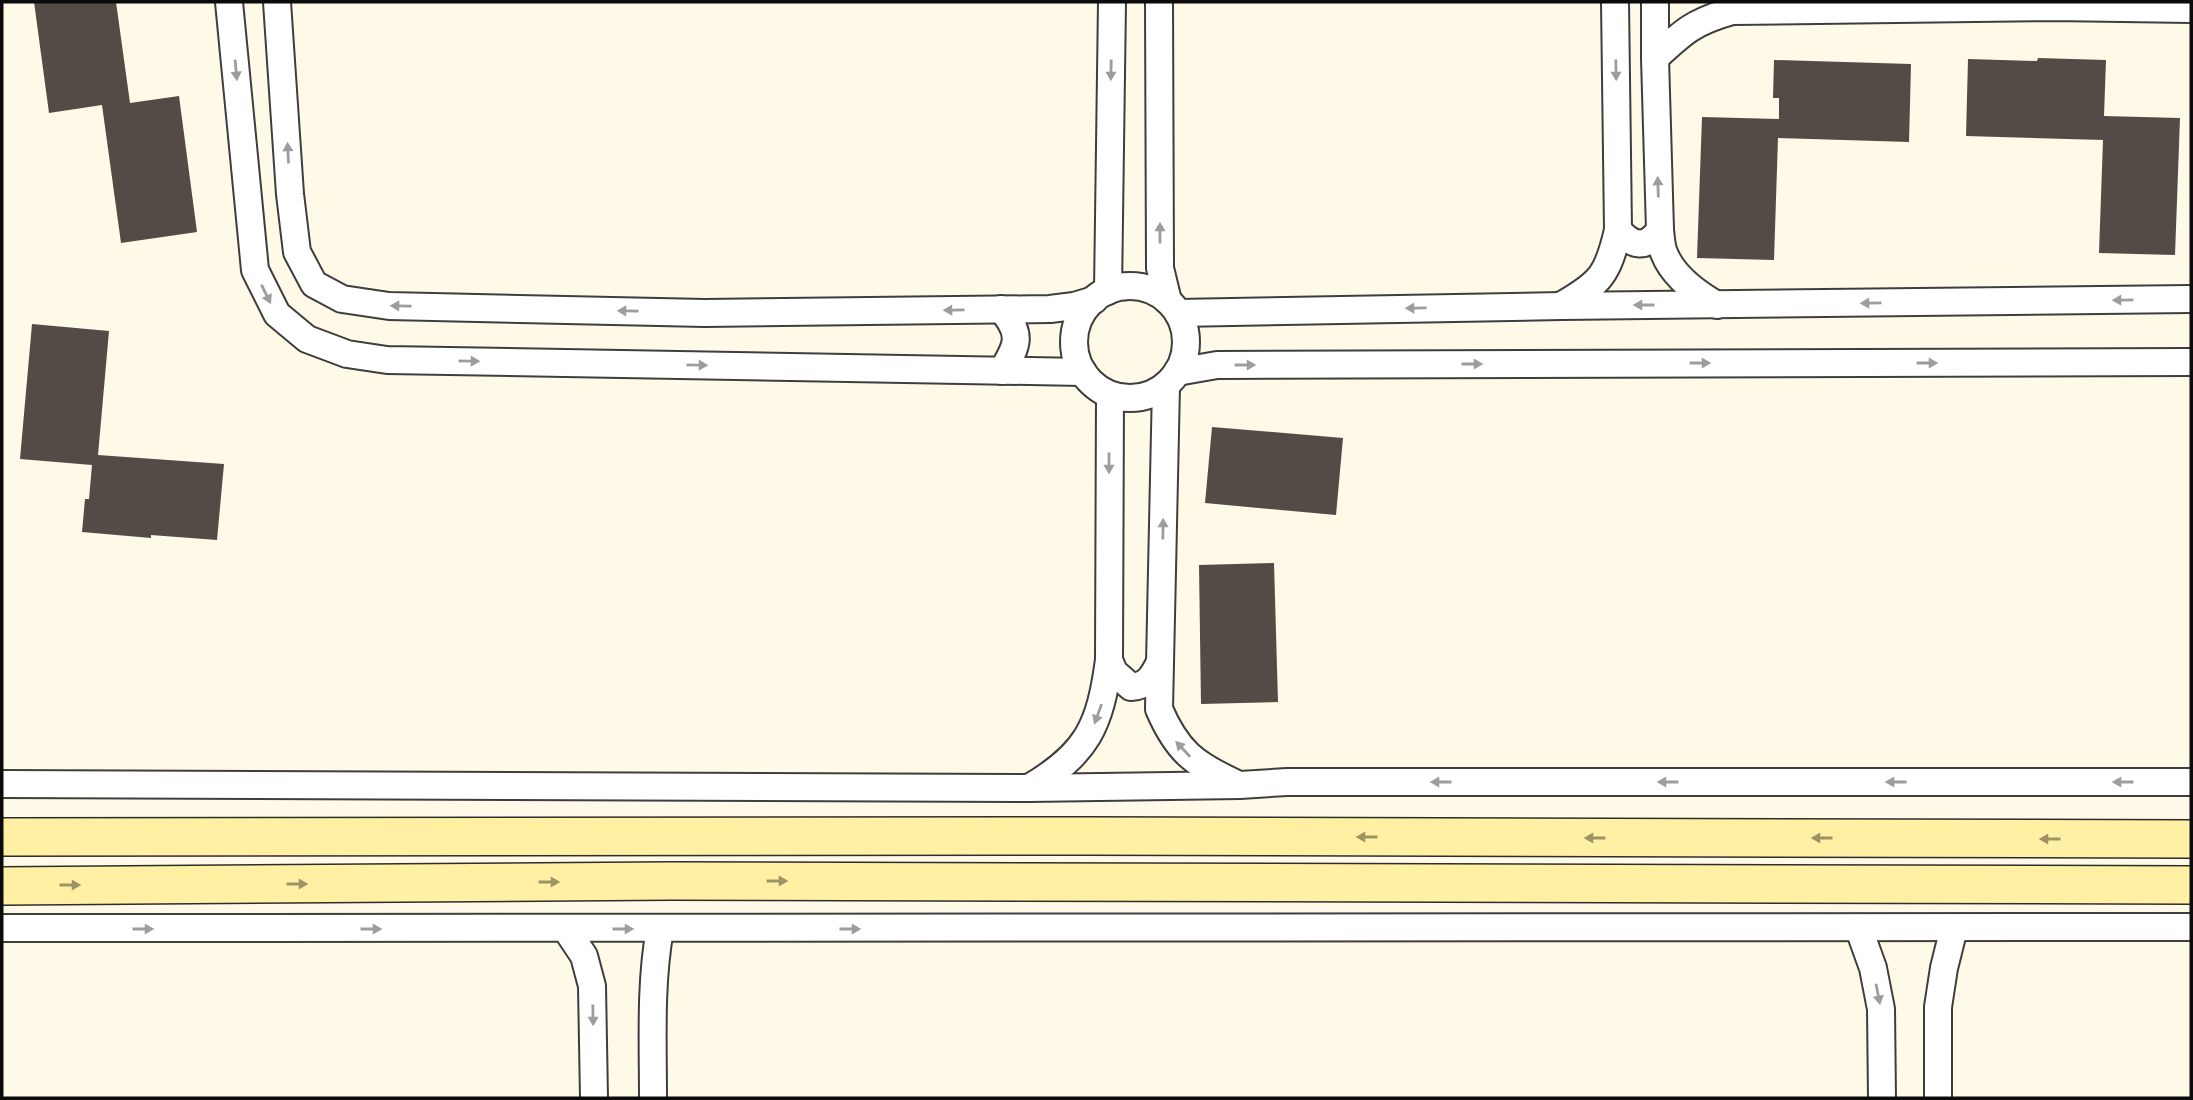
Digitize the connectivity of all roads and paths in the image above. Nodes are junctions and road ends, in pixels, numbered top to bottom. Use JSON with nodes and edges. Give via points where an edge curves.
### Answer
{"nodes":[{"id":1,"x":229,"y":2,"type":"edge"},
{"id":2,"x":277,"y":2,"type":"edge"},
{"id":3,"x":1112,"y":2,"type":"edge"},
{"id":4,"x":1159,"y":2,"type":"edge"},
{"id":5,"x":1615,"y":2,"type":"edge"},
{"id":6,"x":1655,"y":2,"type":"edge"},
{"id":7,"x":1728,"y":6,"type":"edge"},
{"id":8,"x":2191,"y":9,"type":"edge"},
{"id":9,"x":1655,"y":58,"type":"junction"},
{"id":10,"x":1618,"y":230,"type":"junction"},
{"id":11,"x":1660,"y":230,"type":"junction"},
{"id":12,"x":1101,"y":295,"type":"junction"},
{"id":13,"x":2191,"y":299,"type":"edge"},
{"id":14,"x":1717,"y":305,"type":"junction"},
{"id":15,"x":1561,"y":306,"type":"junction"},
{"id":16,"x":1173,"y":307,"type":"junction"},
{"id":17,"x":1001,"y":309,"type":"junction"},
{"id":18,"x":2191,"y":362,"type":"edge"},
{"id":19,"x":1002,"y":371,"type":"junction"},
{"id":20,"x":1083,"y":373,"type":"junction"},
{"id":21,"x":1172,"y":379,"type":"junction"},
{"id":22,"x":1110,"y":395,"type":"junction"},
{"id":23,"x":1109,"y":660,"type":"junction"},
{"id":24,"x":1160,"y":662,"type":"junction"},
{"id":25,"x":2191,"y":782,"type":"edge"},
{"id":26,"x":2,"y":784,"type":"edge"},
{"id":27,"x":1240,"y":785,"type":"junction"},
{"id":28,"x":1029,"y":788,"type":"junction"},
{"id":29,"x":2,"y":838,"type":"edge"},
{"id":30,"x":2191,"y":839,"type":"edge"},
{"id":31,"x":497,"y":883,"type":"junction"},
{"id":32,"x":2191,"y":885,"type":"edge"},
{"id":33,"x":2,"y":886,"type":"edge"},
{"id":34,"x":2191,"y":927,"type":"edge"},
{"id":35,"x":1954,"y":928,"type":"junction"},
{"id":36,"x":2,"y":929,"type":"edge"},
{"id":37,"x":502,"y":929,"type":"junction"},
{"id":38,"x":566,"y":929,"type":"junction"},
{"id":39,"x":660,"y":929,"type":"junction"},
{"id":40,"x":1859,"y":929,"type":"junction"},
{"id":41,"x":594,"y":1098,"type":"edge"},
{"id":42,"x":653,"y":1098,"type":"edge"},
{"id":43,"x":1882,"y":1098,"type":"edge"},
{"id":44,"x":1938,"y":1098,"type":"edge"}],
"edges":[{"from":1,"to":19,"type":"street","one_way":true,"via":[[255,270],[276,314],[307,339],[348,354],[387,360]]},
{"from":17,"to":2,"type":"street","one_way":true,"via":[[691,313],[388,306],[342,299],[314,284],[297,252]]},
{"from":3,"to":12,"type":"street","one_way":true},
{"from":16,"to":4,"type":"street","one_way":true,"via":[[1160,268]]},
{"from":5,"to":10,"type":"street","one_way":true},
{"from":6,"to":9,"type":"street"},
{"from":7,"to":8,"type":"street"},
{"from":7,"to":9,"type":"street","via":[[1693,25]]},
{"from":11,"to":9,"type":"street","one_way":true},
{"from":10,"to":11,"type":"street","via":[[1626,240],[1644,244]]},
{"from":10,"to":15,"type":"street","via":[[1611,259],[1600,278]]},
{"from":11,"to":14,"type":"street","via":[[1664,252],[1678,275]]},
{"from":12,"to":16,"type":"street","via":[[1124,286],[1139,287]]},
{"from":12,"to":17,"type":"street","via":[[1062,307]]},
{"from":12,"to":20,"type":"street","via":[[1077,324],[1074,340]]},
{"from":13,"to":14,"type":"street","one_way":true},
{"from":14,"to":15,"type":"street","one_way":true},
{"from":15,"to":16,"type":"street","one_way":true},
{"from":16,"to":21,"type":"street","via":[[1185,328],[1186,344],[1184,359]]},
{"from":17,"to":19,"type":"street","via":[[1017,338]]},
{"from":21,"to":18,"type":"street","one_way":true,"via":[[1217,365]]},
{"from":19,"to":20,"type":"street"},
{"from":20,"to":22,"type":"street"},
{"from":21,"to":22,"type":"street","via":[[1143,397]]},
{"from":24,"to":21,"type":"street","one_way":true},
{"from":22,"to":23,"type":"street","one_way":true},
{"from":23,"to":24,"type":"street","via":[[1114,673],[1131,687],[1148,682]]},
{"from":23,"to":28,"type":"street","one_way":true,"via":[[1104,698],[1093,727],[1077,752],[1055,773]]},
{"from":27,"to":24,"type":"street","one_way":true,"via":[[1203,766],[1170,734],[1159,709]]},
{"from":25,"to":27,"type":"street","one_way":true},
{"from":26,"to":28,"type":"street"},
{"from":27,"to":28,"type":"street"},
{"from":30,"to":29,"type":"street","one_way":true},
{"from":31,"to":32,"type":"street","one_way":true},
{"from":33,"to":31,"type":"street","one_way":true},
{"from":31,"to":37,"type":"street"},
{"from":34,"to":35,"type":"street"},
{"from":35,"to":40,"type":"street"},
{"from":35,"to":44,"type":"street","via":[[1938,1007]]},
{"from":36,"to":37,"type":"street","one_way":true},
{"from":37,"to":38,"type":"street"},
{"from":38,"to":39,"type":"street","one_way":true},
{"from":38,"to":41,"type":"street","one_way":true,"via":[[584,956],[592,986]]},
{"from":39,"to":40,"type":"street","one_way":true},
{"from":39,"to":42,"type":"street","via":[[653,989]]},
{"from":40,"to":43,"type":"street","one_way":true,"via":[[1881,1009]]}]}
